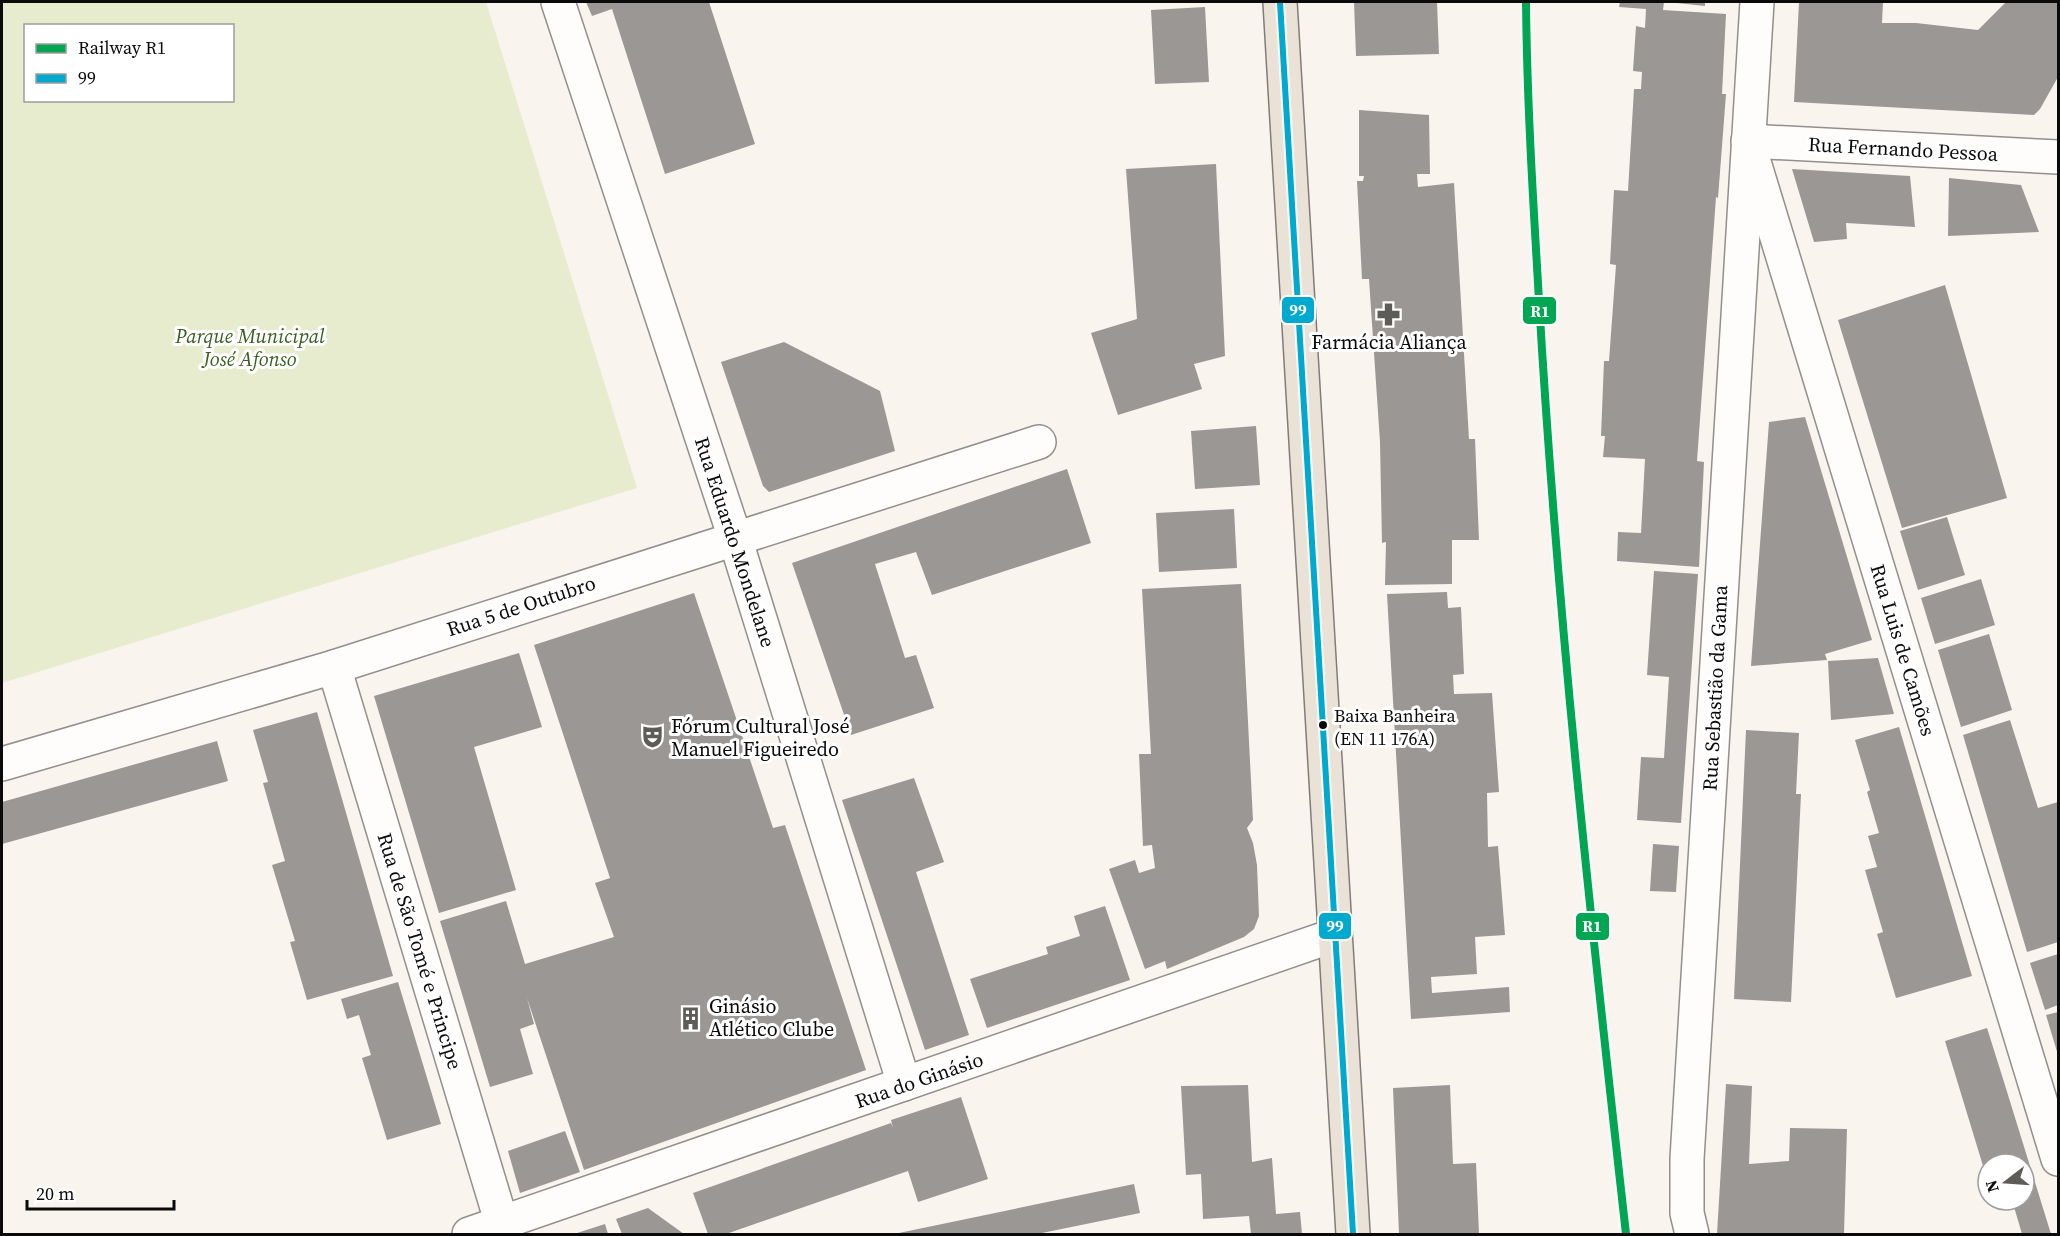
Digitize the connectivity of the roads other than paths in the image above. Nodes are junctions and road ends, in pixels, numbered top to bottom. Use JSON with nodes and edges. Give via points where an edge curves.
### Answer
{"nodes":[{"id":1,"x":558,"y":2,"type":"edge"},
{"id":2,"x":1280,"y":2,"type":"edge"},
{"id":3,"x":1757,"y":2,"type":"edge"},
{"id":4,"x":1748,"y":141,"type":"junction"},
{"id":5,"x":2058,"y":157,"type":"edge"},
{"id":6,"x":1039,"y":442,"type":"dead end"},
{"id":7,"x":735,"y":538,"type":"junction"},
{"id":8,"x":334,"y":667,"type":"junction"},
{"id":9,"x":2,"y":764,"type":"edge"},
{"id":10,"x":1335,"y":935,"type":"junction"},
{"id":11,"x":904,"y":1084,"type":"junction"},
{"id":12,"x":2058,"y":1159,"type":"edge"},
{"id":13,"x":504,"y":1229,"type":"edge"},
{"id":14,"x":470,"y":1234,"type":"edge"},
{"id":15,"x":1353,"y":1234,"type":"edge"},
{"id":16,"x":1692,"y":1234,"type":"edge"}],
"edges":[{"from":1,"to":7,"type":"street","name":"Rua Eduardo Mondelane"},
{"from":2,"to":10,"type":"main road"},
{"from":3,"to":4,"type":"street","name":"Rua Sebastião da Gama"},
{"from":4,"to":5,"type":"street","name":"Rua Fernando Pessoa"},
{"from":4,"to":12,"type":"street","name":"Rua Luis de Camões"},
{"from":4,"to":16,"type":"street","name":"Rua Sebastião da Gama","via":[[1688,1147],[1687,1214]]},
{"from":6,"to":7,"type":"street","name":"Rua 5 de Outubro"},
{"from":7,"to":8,"type":"street","name":"Rua 5 de Outubro"},
{"from":7,"to":11,"type":"street","name":"Rua Eduardo Mondelane"},
{"from":8,"to":9,"type":"street","name":"Rua 5 de Outubro"},
{"from":8,"to":13,"type":"street","name":"Rua de São Tomé e Principe"},
{"from":10,"to":11,"type":"street","name":"Rua do Ginásio"},
{"from":10,"to":15,"type":"main road"},
{"from":11,"to":13,"type":"street","name":"Rua do Ginásio"},
{"from":13,"to":14,"type":"street","name":"Rua do Ginásio"}]}
